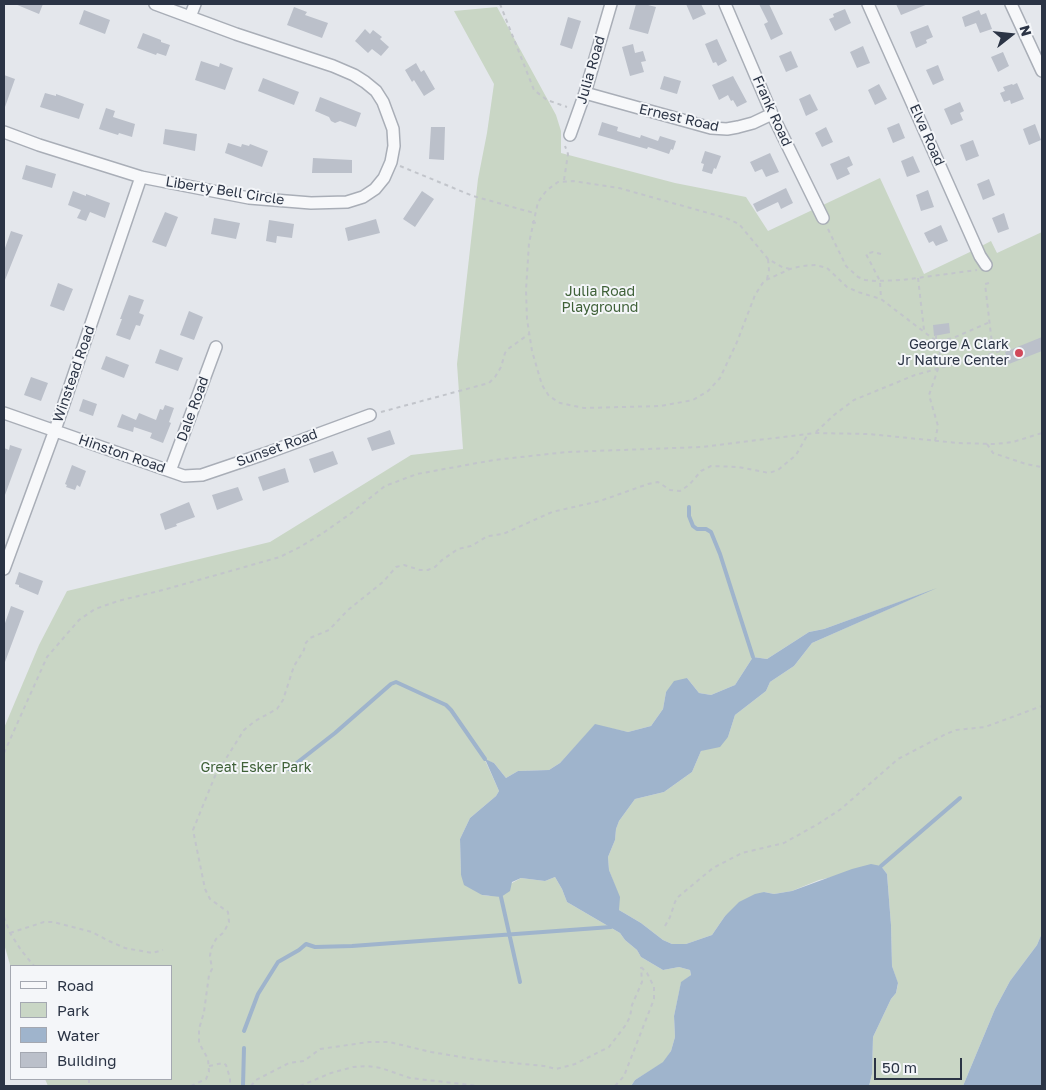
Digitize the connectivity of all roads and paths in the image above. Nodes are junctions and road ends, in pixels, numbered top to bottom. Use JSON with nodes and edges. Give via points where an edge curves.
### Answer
{"nodes":[{"id":1,"x":155,"y":4,"type":"edge"},
{"id":2,"x":195,"y":4,"type":"edge"},
{"id":3,"x":500,"y":4,"type":"edge"},
{"id":4,"x":611,"y":4,"type":"edge"},
{"id":5,"x":725,"y":4,"type":"edge"},
{"id":6,"x":868,"y":4,"type":"edge"},
{"id":7,"x":1011,"y":4,"type":"edge"},
{"id":8,"x":190,"y":16,"type":"junction"},
{"id":9,"x":1042,"y":71,"type":"edge"},
{"id":10,"x":585,"y":93,"type":"junction"},
{"id":11,"x":579,"y":111,"type":"junction"},
{"id":12,"x":772,"y":114,"type":"junction"},
{"id":13,"x":4,"y":132,"type":"edge"},
{"id":14,"x":570,"y":135,"type":"dead end"},
{"id":15,"x":565,"y":146,"type":"dead end"},
{"id":16,"x":391,"y":162,"type":"junction"},
{"id":17,"x":142,"y":177,"type":"junction"},
{"id":18,"x":564,"y":180,"type":"junction"},
{"id":19,"x":534,"y":213,"type":"junction"},
{"id":20,"x":823,"y":218,"type":"joint"},
{"id":21,"x":532,"y":222,"type":"junction"},
{"id":22,"x":538,"y":223,"type":"dead end"},
{"id":23,"x":881,"y":254,"type":"dead end"},
{"id":24,"x":768,"y":259,"type":"junction"},
{"id":25,"x":984,"y":267,"type":"joint"},
{"id":26,"x":790,"y":269,"type":"junction"},
{"id":27,"x":918,"y":278,"type":"junction"},
{"id":28,"x":767,"y":279,"type":"junction"},
{"id":29,"x":880,"y":281,"type":"junction"},
{"id":30,"x":989,"y":284,"type":"dead end"},
{"id":31,"x":881,"y":299,"type":"junction"},
{"id":32,"x":990,"y":322,"type":"junction"},
{"id":33,"x":924,"y":332,"type":"junction"},
{"id":34,"x":529,"y":334,"type":"junction"},
{"id":35,"x":936,"y":335,"type":"dead end"},
{"id":36,"x":936,"y":340,"type":"junction"},
{"id":37,"x":941,"y":341,"type":"junction"},
{"id":38,"x":216,"y":347,"type":"dead end"},
{"id":39,"x":1008,"y":348,"type":"dead end"},
{"id":40,"x":994,"y":353,"type":"junction"},
{"id":41,"x":938,"y":369,"type":"junction"},
{"id":42,"x":4,"y":413,"type":"edge"},
{"id":43,"x":370,"y":415,"type":"joint"},
{"id":44,"x":55,"y":430,"type":"junction"},
{"id":45,"x":815,"y":433,"type":"junction"},
{"id":46,"x":1042,"y":433,"type":"edge"},
{"id":47,"x":808,"y":434,"type":"junction"},
{"id":48,"x":935,"y":441,"type":"junction"},
{"id":49,"x":987,"y":444,"type":"junction"},
{"id":50,"x":1042,"y":467,"type":"edge"},
{"id":51,"x":170,"y":471,"type":"junction"},
{"id":52,"x":184,"y":476,"type":"joint"},
{"id":53,"x":4,"y":569,"type":"edge"},
{"id":54,"x":1042,"y":706,"type":"edge"},
{"id":55,"x":4,"y":753,"type":"edge"},
{"id":56,"x":4,"y":917,"type":"edge"},
{"id":57,"x":665,"y":926,"type":"dead end"},
{"id":58,"x":10,"y":933,"type":"junction"},
{"id":59,"x":163,"y":950,"type":"dead end"},
{"id":60,"x":33,"y":965,"type":"edge"},
{"id":61,"x":209,"y":1066,"type":"junction"},
{"id":62,"x":191,"y":1086,"type":"edge"},
{"id":63,"x":230,"y":1086,"type":"edge"},
{"id":64,"x":251,"y":1086,"type":"edge"},
{"id":65,"x":300,"y":1086,"type":"edge"},
{"id":66,"x":479,"y":1086,"type":"edge"},
{"id":67,"x":614,"y":1086,"type":"edge"}],
"edges":[{"from":1,"to":8,"type":"street","name":"Liberty Bell Circle"},
{"from":2,"to":8,"type":"street"},
{"from":3,"to":11,"type":"path","via":[[534,90],[547,100]]},
{"from":4,"to":10,"type":"street","name":"Julia Road"},
{"from":5,"to":12,"type":"street","name":"Frank Road"},
{"from":6,"to":25,"type":"street","name":"Elva Road"},
{"from":7,"to":9,"type":"street"},
{"from":8,"to":16,"type":"street","name":"Liberty Bell Circle","via":[[334,66],[365,82],[376,91],[388,113],[393,129]]},
{"from":10,"to":11,"type":"street","name":"Julia Road"},
{"from":10,"to":12,"type":"street","name":"Ernest Road","via":[[711,128],[738,127]]},
{"from":11,"to":14,"type":"street","name":"Julia Road"},
{"from":12,"to":20,"type":"street","name":"Frank Road"},
{"from":13,"to":17,"type":"street","name":"Liberty Bell Circle"},
{"from":15,"to":18,"type":"path","via":[[568,154]]},
{"from":16,"to":17,"type":"street","name":"Liberty Bell Circle","via":[[375,189],[347,202],[248,198]]},
{"from":16,"to":19,"type":"path","via":[[473,196]]},
{"from":17,"to":44,"type":"street","name":"Winstead Road"},
{"from":18,"to":19,"type":"path","via":[[547,190]]},
{"from":18,"to":24,"type":"path","via":[[619,188],[726,218],[739,224]]},
{"from":19,"to":21,"type":"path"},
{"from":20,"to":29,"type":"path","via":[[852,272],[865,280]]},
{"from":21,"to":22,"type":"path"},
{"from":21,"to":34,"type":"path","via":[[526,290]]},
{"from":23,"to":29,"type":"path","via":[[866,254]]},
{"from":24,"to":26,"type":"path"},
{"from":24,"to":28,"type":"path"},
{"from":25,"to":27,"type":"path"},
{"from":26,"to":28,"type":"path"},
{"from":26,"to":31,"type":"path","via":[[823,266],[851,289]]},
{"from":27,"to":29,"type":"path"},
{"from":27,"to":33,"type":"path"},
{"from":28,"to":34,"type":"path","via":[[759,287],[720,378],[708,391],[686,402],[598,408],[560,403],[549,396],[542,385]]},
{"from":29,"to":31,"type":"path"},
{"from":30,"to":32,"type":"path","via":[[985,284]]},
{"from":31,"to":33,"type":"path"},
{"from":32,"to":37,"type":"path"},
{"from":32,"to":40,"type":"path"},
{"from":33,"to":36,"type":"path"},
{"from":34,"to":43,"type":"path","via":[[508,349],[489,384]]},
{"from":35,"to":36,"type":"path"},
{"from":36,"to":37,"type":"path"},
{"from":37,"to":41,"type":"path"},
{"from":38,"to":51,"type":"street","name":"Dale Road"},
{"from":39,"to":40,"type":"path"},
{"from":40,"to":41,"type":"path"},
{"from":41,"to":45,"type":"path","via":[[854,400]]},
{"from":41,"to":48,"type":"path","via":[[929,395],[938,426]]},
{"from":42,"to":44,"type":"street","name":"Hinston Road"},
{"from":43,"to":52,"type":"street","name":"Sunset Road","via":[[202,475]]},
{"from":44,"to":51,"type":"street","name":"Hinston Road"},
{"from":44,"to":53,"type":"street","name":"Winstead Road"},
{"from":45,"to":47,"type":"path"},
{"from":45,"to":48,"type":"path","via":[[869,434]]},
{"from":46,"to":49,"type":"path","via":[[1013,442]]},
{"from":47,"to":55,"type":"path","via":[[702,447],[549,454],[438,469],[400,479],[374,493],[323,533],[280,557],[118,601],[95,609],[79,620],[47,657]]},
{"from":47,"to":61,"type":"path","via":[[796,455],[778,470],[769,472],[711,466],[680,491],[670,490],[658,482],[648,484],[600,501],[552,512],[503,534],[488,536],[458,549],[428,570],[404,565],[396,567],[329,630],[310,638],[294,666],[277,709],[244,730],[215,776],[193,830],[205,889],[210,899],[228,912],[228,922],[211,949],[212,969],[199,1029],[199,1043]]},
{"from":48,"to":49,"type":"path"},
{"from":49,"to":50,"type":"path","via":[[994,454]]},
{"from":51,"to":52,"type":"street","name":"Hinston Road"},
{"from":54,"to":57,"type":"path","via":[[985,727],[956,730],[898,758],[848,803],[818,824],[784,843],[742,853],[714,868],[678,897]]},
{"from":56,"to":58,"type":"path"},
{"from":58,"to":59,"type":"path","via":[[53,922],[92,932],[125,948],[152,953]]},
{"from":58,"to":60,"type":"path"},
{"from":61,"to":62,"type":"path","via":[[206,1079]]},
{"from":61,"to":63,"type":"path","via":[[226,1065]]},
{"from":64,"to":67,"type":"path","via":[[256,1080],[290,1063],[304,1062],[320,1049],[369,1042],[389,1042],[473,1059],[556,1068],[575,1064],[609,1047],[625,1026],[642,982],[641,967],[654,986],[654,999],[624,1076]]},
{"from":65,"to":66,"type":"path","via":[[331,1073],[367,1066],[410,1078]]}]}
